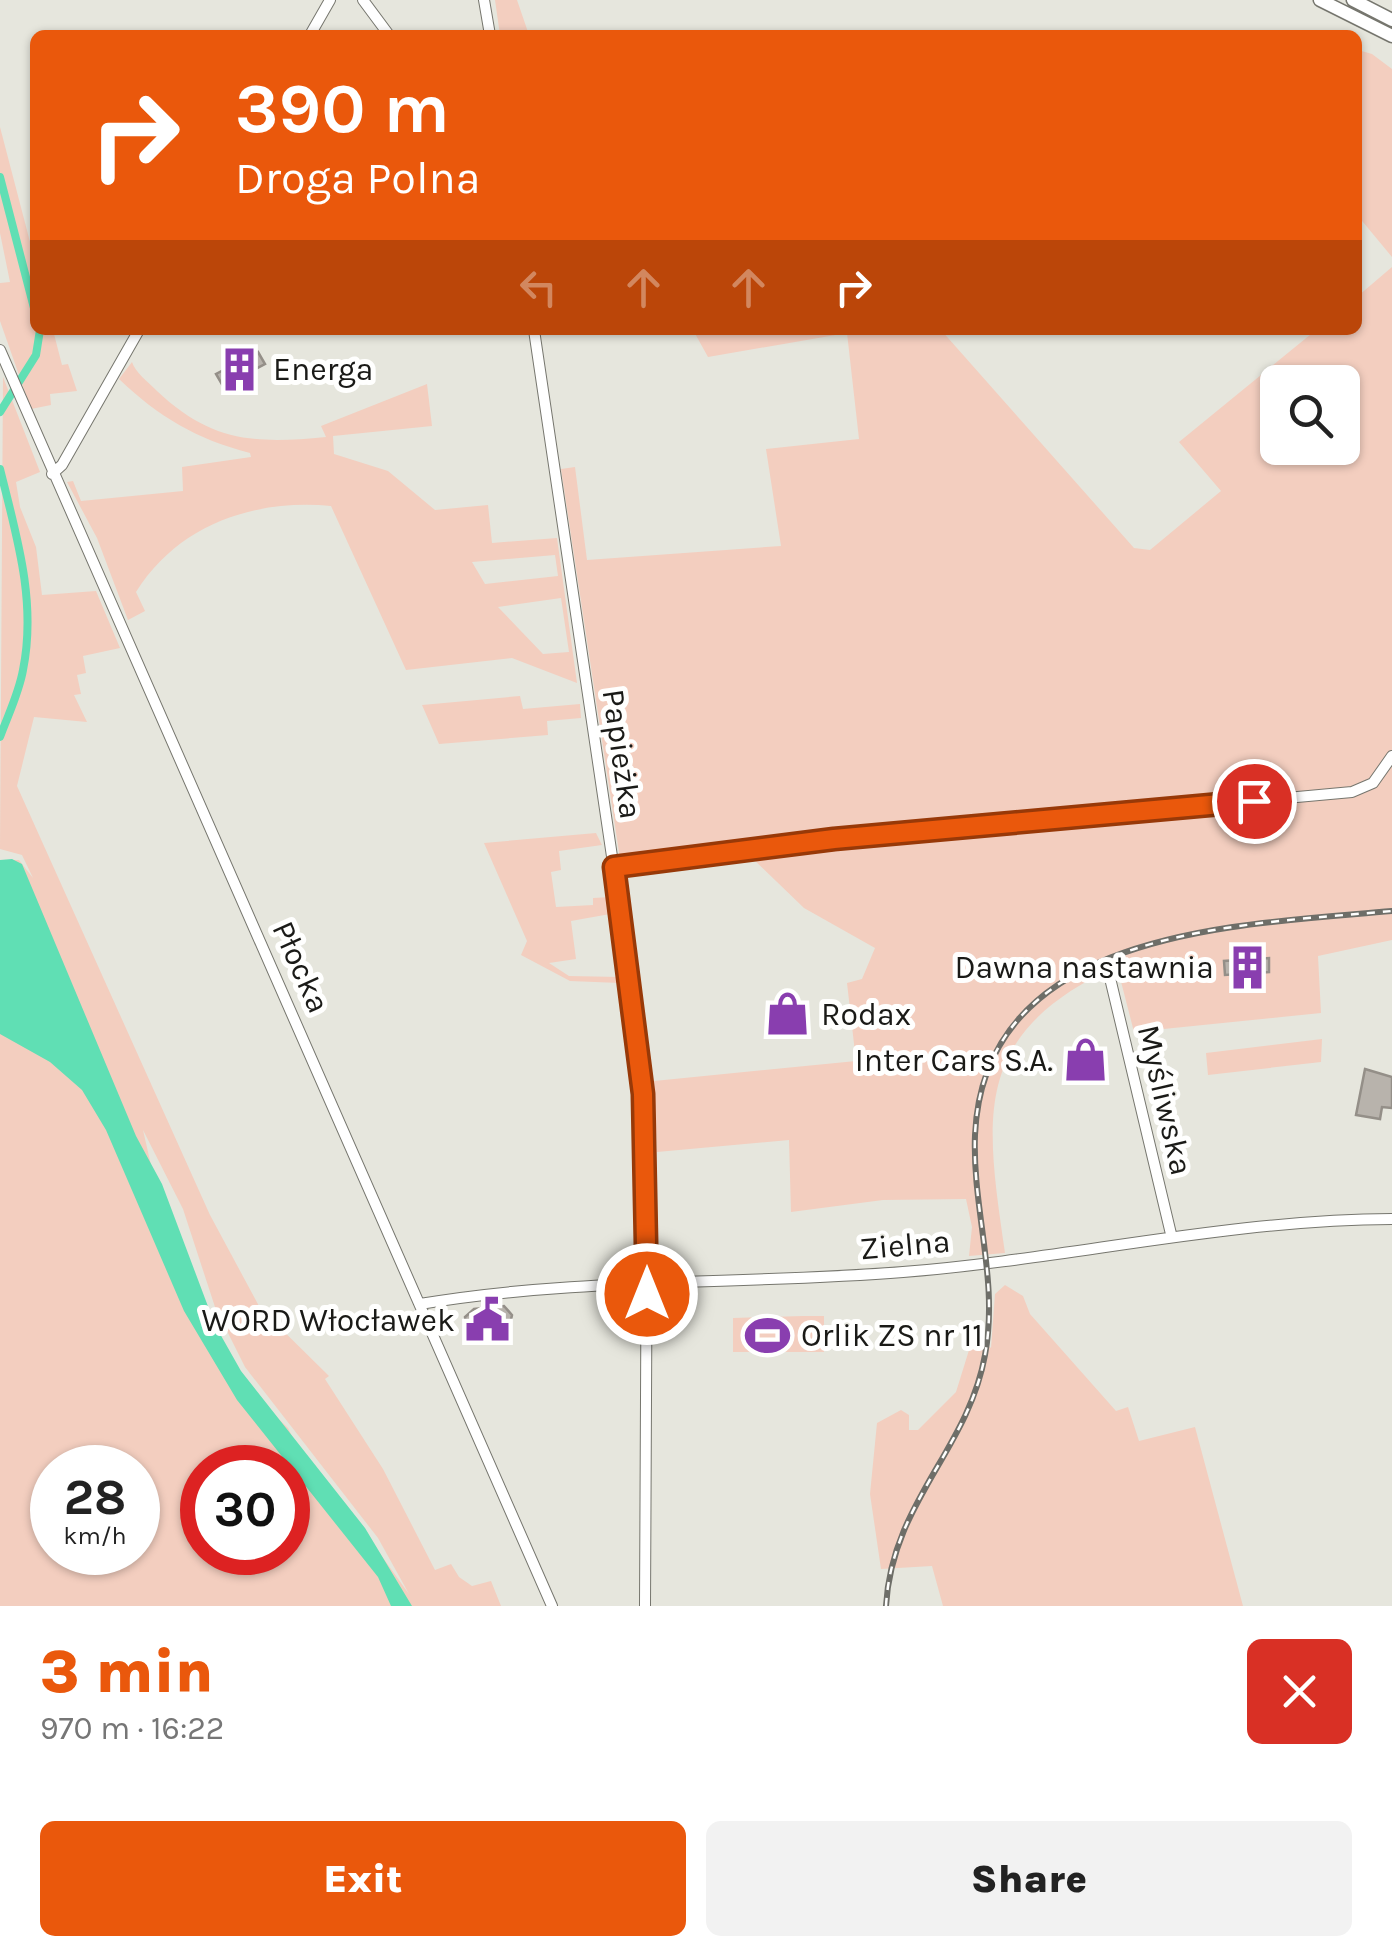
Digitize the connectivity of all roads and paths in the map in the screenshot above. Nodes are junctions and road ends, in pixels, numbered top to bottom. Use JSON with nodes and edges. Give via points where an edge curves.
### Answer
{"nodes":[{"id":1,"x":330,"y":0,"type":"edge"},
{"id":2,"x":363,"y":0,"type":"edge"},
{"id":3,"x":484,"y":0,"type":"edge"},
{"id":4,"x":1320,"y":0,"type":"edge"},
{"id":5,"x":1353,"y":0,"type":"edge"},
{"id":6,"x":1392,"y":20,"type":"edge"},
{"id":7,"x":313,"y":30,"type":"edge"},
{"id":8,"x":384,"y":30,"type":"edge"},
{"id":9,"x":489,"y":30,"type":"edge"},
{"id":10,"x":1392,"y":36,"type":"edge"},
{"id":11,"x":136,"y":335,"type":"edge"},
{"id":12,"x":535,"y":335,"type":"edge"},
{"id":13,"x":0,"y":350,"type":"edge"},
{"id":14,"x":52,"y":474,"type":"junction"},
{"id":15,"x":1392,"y":756,"type":"edge"},
{"id":16,"x":614,"y":867,"type":"junction"},
{"id":17,"x":1110,"y":978,"type":"dead end"},
{"id":18,"x":1392,"y":1219,"type":"edge"},
{"id":19,"x":1171,"y":1234,"type":"junction"},
{"id":20,"x":647,"y":1281,"type":"junction"},
{"id":21,"x":420,"y":1304,"type":"junction"},
{"id":22,"x":552,"y":1606,"type":"edge"},
{"id":23,"x":645,"y":1606,"type":"edge"}],
"edges":[{"from":1,"to":7,"type":"street"},
{"from":2,"to":8,"type":"street"},
{"from":3,"to":9,"type":"street"},
{"from":4,"to":10,"type":"main road"},
{"from":5,"to":6,"type":"main road"},
{"from":11,"to":14,"type":"street"},
{"from":12,"to":16,"type":"street","name":"Papieżka"},
{"from":13,"to":14,"type":"street","name":"Płocka"},
{"from":14,"to":21,"type":"street","name":"Płocka"},
{"from":15,"to":16,"type":"street","via":[[1374,784],[1352,792],[854,837]]},
{"from":16,"to":20,"type":"street","name":"Papieżka","via":[[643,1094]]},
{"from":17,"to":19,"type":"street","name":"Myśliwska"},
{"from":18,"to":19,"type":"street","name":"Zielna"},
{"from":19,"to":20,"type":"street","name":"Zielna","via":[[903,1272]]},
{"from":20,"to":21,"type":"street","name":"Zielna"},
{"from":20,"to":23,"type":"street","name":"Papieżka"},
{"from":21,"to":22,"type":"street","name":"Płocka"}]}
